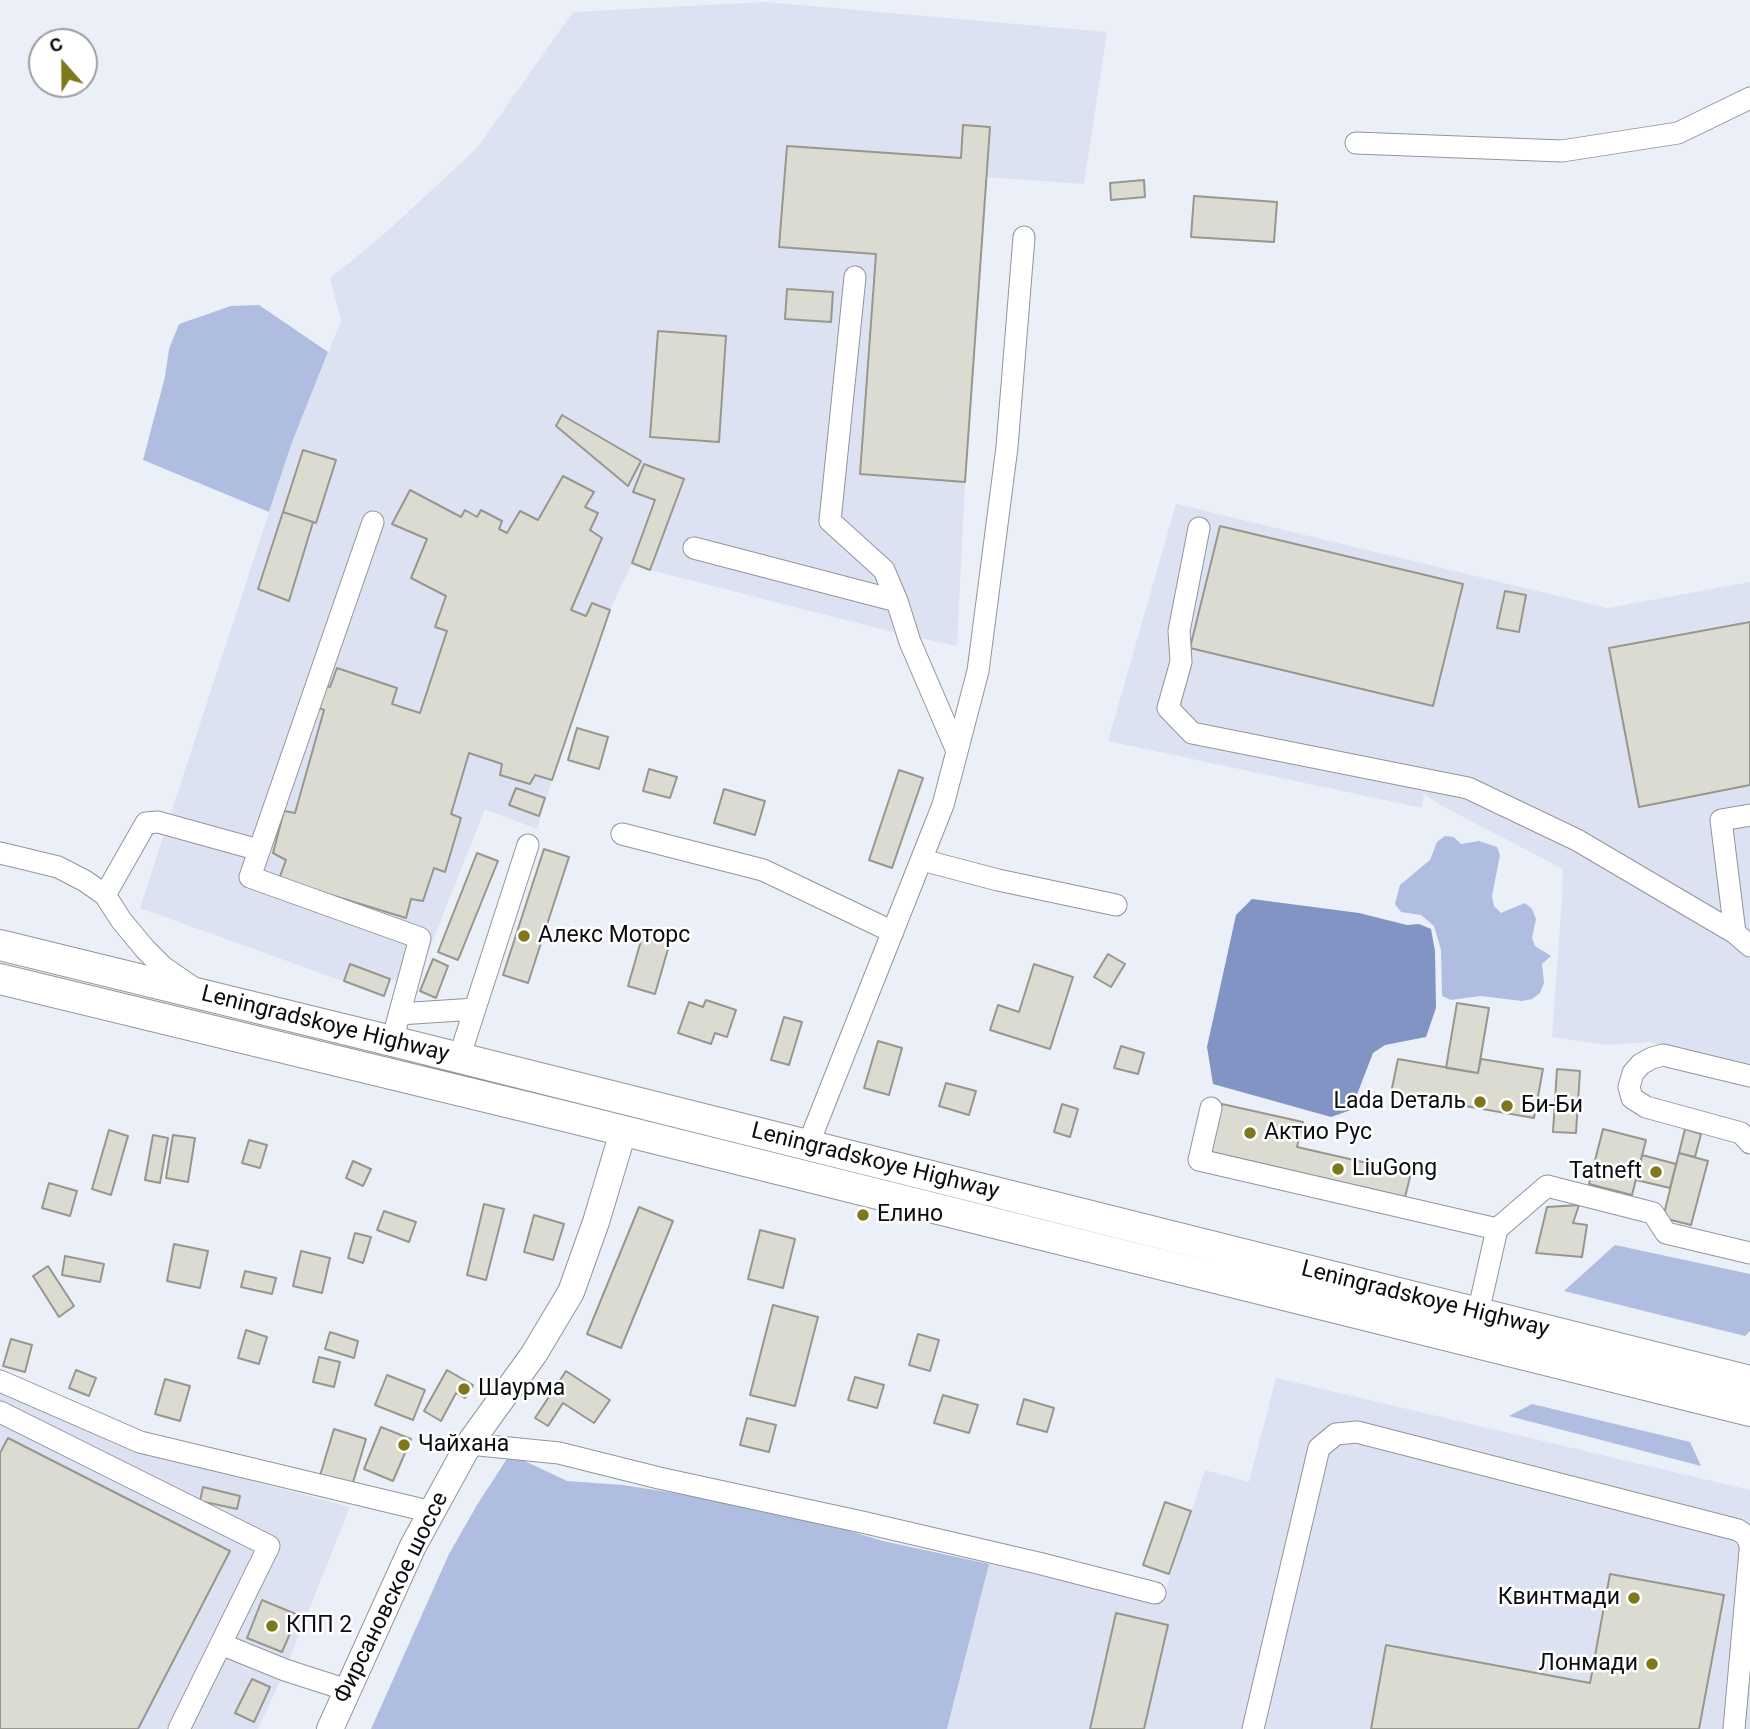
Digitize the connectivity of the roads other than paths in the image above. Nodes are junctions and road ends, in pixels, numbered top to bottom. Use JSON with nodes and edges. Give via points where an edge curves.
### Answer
{"nodes":[{"id":1,"x":1750,"y":98,"type":"edge"},
{"id":2,"x":1356,"y":143,"type":"dead end"},
{"id":3,"x":1024,"y":237,"type":"dead end"},
{"id":4,"x":855,"y":277,"type":"dead end"},
{"id":5,"x":373,"y":522,"type":"dead end"},
{"id":6,"x":1199,"y":528,"type":"dead end"},
{"id":7,"x":694,"y":548,"type":"dead end"},
{"id":8,"x":897,"y":601,"type":"junction"},
{"id":9,"x":957,"y":751,"type":"junction"},
{"id":10,"x":1750,"y":815,"type":"edge"},
{"id":11,"x":622,"y":834,"type":"dead end"},
{"id":12,"x":528,"y":845,"type":"dead end"},
{"id":13,"x":259,"y":850,"type":"junction"},
{"id":14,"x":0,"y":853,"type":"edge"},
{"id":15,"x":922,"y":860,"type":"junction"},
{"id":16,"x":105,"y":895,"type":"junction"},
{"id":17,"x":1116,"y":905,"type":"dead end"},
{"id":18,"x":893,"y":932,"type":"junction"},
{"id":19,"x":1743,"y":940,"type":"edge"},
{"id":20,"x":0,"y":946,"type":"edge"},
{"id":21,"x":0,"y":979,"type":"edge"},
{"id":22,"x":206,"y":996,"type":"junction"},
{"id":23,"x":475,"y":1009,"type":"junction"},
{"id":24,"x":396,"y":1028,"type":"junction"},
{"id":25,"x":459,"y":1058,"type":"junction"},
{"id":26,"x":1750,"y":1076,"type":"edge"},
{"id":27,"x":1211,"y":1108,"type":"dead end"},
{"id":28,"x":623,"y":1132,"type":"junction"},
{"id":29,"x":1750,"y":1143,"type":"edge"},
{"id":30,"x":808,"y":1145,"type":"junction"},
{"id":31,"x":1497,"y":1229,"type":"junction"},
{"id":32,"x":1750,"y":1253,"type":"edge"},
{"id":33,"x":1478,"y":1313,"type":"junction"},
{"id":34,"x":1746,"y":1377,"type":"edge"},
{"id":35,"x":0,"y":1381,"type":"edge"},
{"id":36,"x":0,"y":1412,"type":"edge"},
{"id":37,"x":1750,"y":1412,"type":"edge"},
{"id":38,"x":469,"y":1444,"type":"junction"},
{"id":39,"x":432,"y":1511,"type":"junction"},
{"id":40,"x":1750,"y":1548,"type":"edge"},
{"id":41,"x":1155,"y":1593,"type":"dead end"},
{"id":42,"x":222,"y":1644,"type":"junction"},
{"id":43,"x":347,"y":1690,"type":"junction"},
{"id":44,"x":178,"y":1729,"type":"edge"},
{"id":45,"x":330,"y":1729,"type":"edge"},
{"id":46,"x":1253,"y":1729,"type":"edge"},
{"id":47,"x":1734,"y":1729,"type":"edge"}],
"edges":[{"from":1,"to":2,"type":"street","via":[[1678,133],[1562,151]]},
{"from":3,"to":9,"type":"street","via":[[1007,447],[978,671]]},
{"from":4,"to":8,"type":"street","via":[[830,521],[884,570]]},
{"from":5,"to":13,"type":"street"},
{"from":6,"to":19,"type":"street","via":[[1178,631],[1181,662],[1168,708],[1192,733],[1468,788],[1577,840]]},
{"from":7,"to":8,"type":"street"},
{"from":8,"to":9,"type":"street"},
{"from":9,"to":15,"type":"street"},
{"from":10,"to":19,"type":"street","via":[[1721,820]]},
{"from":11,"to":18,"type":"street","via":[[763,870]]},
{"from":12,"to":23,"type":"street"},
{"from":13,"to":16,"type":"street","via":[[168,824],[146,823]]},
{"from":13,"to":24,"type":"street","via":[[250,877],[420,938]]},
{"from":14,"to":16,"type":"street","via":[[58,867]]},
{"from":15,"to":17,"type":"street"},
{"from":15,"to":18,"type":"street"},
{"from":16,"to":22,"type":"street","via":[[163,967]]},
{"from":18,"to":30,"type":"street"},
{"from":20,"to":22,"type":"highway","name":"Leningradskoye Highway"},
{"from":21,"to":28,"type":"highway","name":"Leningradskoye Highway"},
{"from":22,"to":24,"type":"highway","name":"Leningradskoye Highway"},
{"from":23,"to":24,"type":"street"},
{"from":23,"to":25,"type":"street"},
{"from":24,"to":25,"type":"highway","name":"Leningradskoye Highway"},
{"from":25,"to":30,"type":"highway","name":"Leningradskoye Highway"},
{"from":26,"to":29,"type":"street","via":[[1663,1055],[1641,1064],[1629,1087],[1632,1098],[1646,1107],[1741,1133]]},
{"from":27,"to":31,"type":"street","via":[[1199,1160]]},
{"from":28,"to":37,"type":"highway","name":"Leningradskoye Highway"},
{"from":28,"to":38,"type":"main road","name":"Фирсановское шоссе","via":[[571,1292],[534,1354]]},
{"from":30,"to":33,"type":"highway","name":"Leningradskoye Highway"},
{"from":31,"to":32,"type":"street","via":[[1547,1186],[1653,1213],[1666,1233]]},
{"from":31,"to":33,"type":"street"},
{"from":33,"to":34,"type":"highway","name":"Leningradskoye Highway"},
{"from":35,"to":39,"type":"street","via":[[140,1443]]},
{"from":36,"to":42,"type":"street","via":[[269,1545]]},
{"from":38,"to":39,"type":"main road","name":"Фирсановское шоссе"},
{"from":38,"to":41,"type":"street","via":[[559,1453]]},
{"from":39,"to":43,"type":"main road","name":"Фирсановское шоссе"},
{"from":40,"to":46,"type":"street","via":[[1747,1536],[1738,1530],[1357,1432],[1336,1434],[1320,1448]]},
{"from":40,"to":47,"type":"street"},
{"from":42,"to":43,"type":"street"},
{"from":42,"to":44,"type":"street"},
{"from":43,"to":45,"type":"main road","name":"Фирсановское шоссе"}]}
